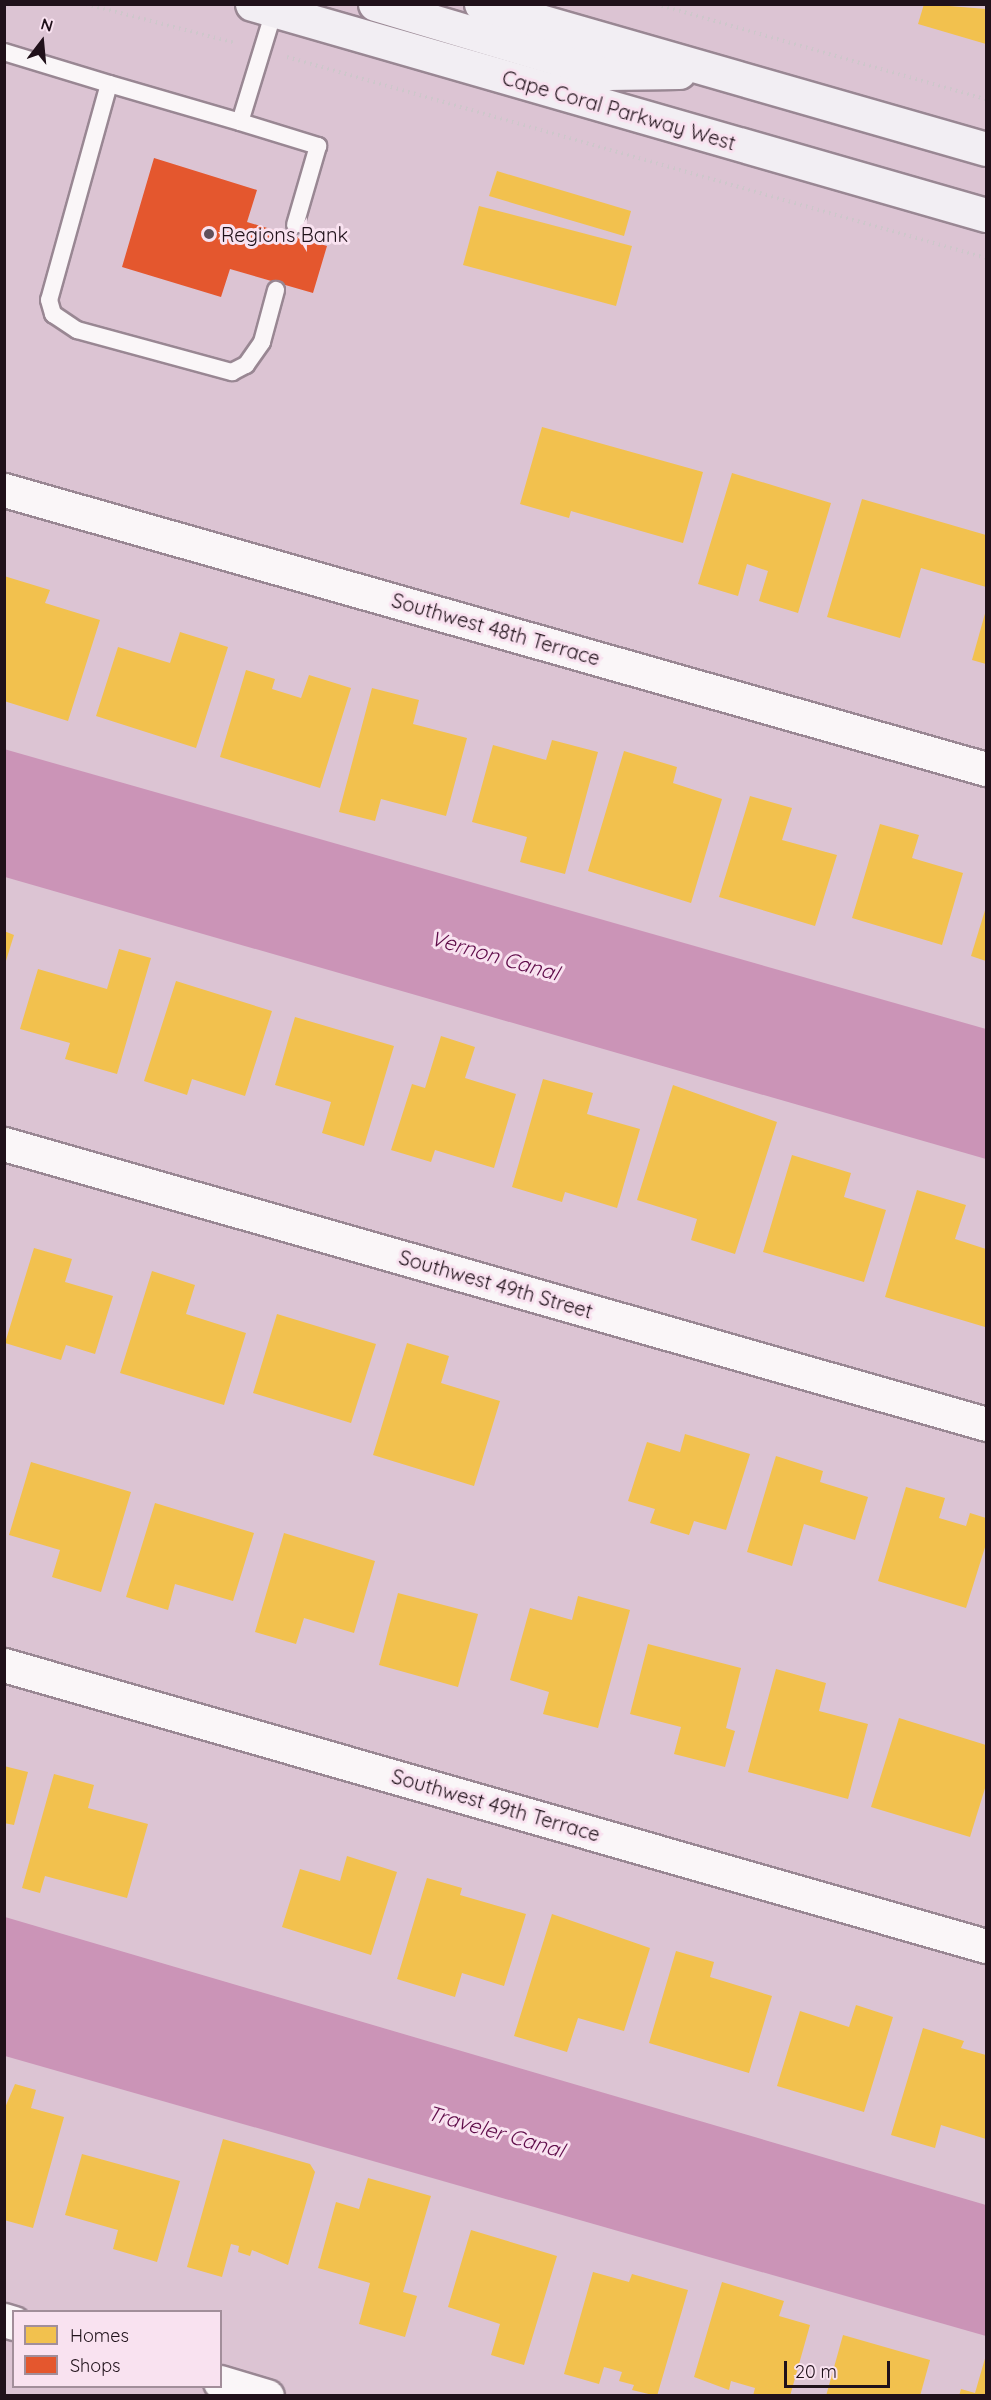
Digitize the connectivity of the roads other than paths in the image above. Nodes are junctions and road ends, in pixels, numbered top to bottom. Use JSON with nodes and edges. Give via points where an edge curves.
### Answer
{"nodes":[{"id":1,"x":375,"y":4,"type":"edge"},
{"id":2,"x":481,"y":4,"type":"edge"},
{"id":3,"x":270,"y":7,"type":"edge"},
{"id":4,"x":4,"y":52,"type":"edge"},
{"id":5,"x":717,"y":72,"type":"junction"},
{"id":6,"x":110,"y":84,"type":"junction"},
{"id":7,"x":240,"y":123,"type":"junction"},
{"id":8,"x":987,"y":148,"type":"edge"},
{"id":9,"x":987,"y":215,"type":"edge"},
{"id":10,"x":295,"y":225,"type":"dead end"},
{"id":11,"x":276,"y":290,"type":"dead end"},
{"id":12,"x":4,"y":490,"type":"edge"},
{"id":13,"x":987,"y":769,"type":"edge"},
{"id":14,"x":4,"y":1144,"type":"edge"},
{"id":15,"x":987,"y":1424,"type":"edge"},
{"id":16,"x":4,"y":1665,"type":"edge"},
{"id":17,"x":987,"y":1946,"type":"edge"},
{"id":18,"x":222,"y":2383,"type":"edge"},
{"id":19,"x":266,"y":2395,"type":"edge"}],
"edges":[{"from":1,"to":5,"type":"main road","via":[[607,73]]},
{"from":2,"to":5,"type":"main road"},
{"from":3,"to":7,"type":"lane","via":[[263,50]]},
{"from":3,"to":9,"type":"main road","name":"Cape Coral Parkway West"},
{"from":4,"to":6,"type":"lane"},
{"from":5,"to":8,"type":"main road"},
{"from":6,"to":7,"type":"lane"},
{"from":6,"to":11,"type":"lane","via":[[49,300],[53,314],[77,330],[232,372],[246,365],[262,342]]},
{"from":7,"to":10,"type":"lane","via":[[318,146]]},
{"from":12,"to":13,"type":"street","name":"Southwest 48th Terrace"},
{"from":14,"to":15,"type":"street","name":"Southwest 49th Street"},
{"from":16,"to":17,"type":"street","name":"Southwest 49th Terrace"},
{"from":18,"to":19,"type":"street"}]}
